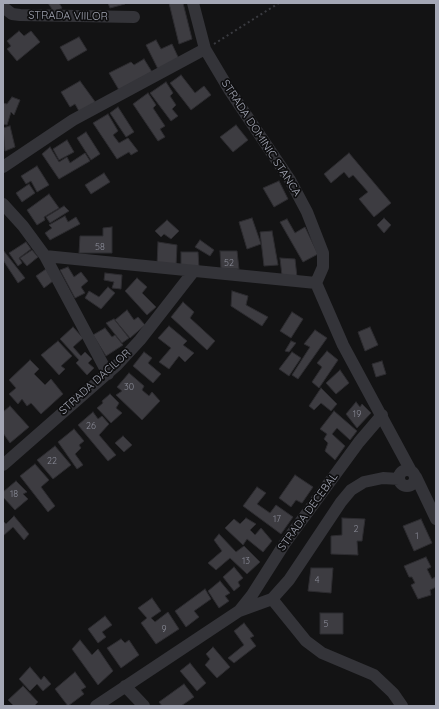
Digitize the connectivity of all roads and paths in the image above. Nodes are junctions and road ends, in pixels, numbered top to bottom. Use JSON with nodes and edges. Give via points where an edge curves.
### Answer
{"nodes":[{"id":1,"x":192,"y":3,"type":"edge"},
{"id":2,"x":279,"y":3,"type":"edge"},
{"id":3,"x":3,"y":7,"type":"edge"},
{"id":4,"x":134,"y":17,"type":"dead end"},
{"id":5,"x":205,"y":49,"type":"junction"},
{"id":6,"x":3,"y":167,"type":"edge"},
{"id":7,"x":3,"y":204,"type":"edge"},
{"id":8,"x":45,"y":256,"type":"junction"},
{"id":9,"x":193,"y":272,"type":"junction"},
{"id":10,"x":316,"y":283,"type":"junction"},
{"id":11,"x":108,"y":374,"type":"junction"},
{"id":12,"x":382,"y":415,"type":"junction"},
{"id":13,"x":3,"y":465,"type":"edge"},
{"id":14,"x":413,"y":474,"type":"junction"},
{"id":15,"x":436,"y":519,"type":"edge"},
{"id":16,"x":272,"y":599,"type":"junction"},
{"id":17,"x":239,"y":611,"type":"junction"},
{"id":18,"x":125,"y":686,"type":"junction"},
{"id":19,"x":96,"y":706,"type":"edge"},
{"id":20,"x":144,"y":706,"type":"edge"},
{"id":21,"x":402,"y":706,"type":"edge"}],
"edges":[{"from":1,"to":5,"type":"street","name":"STRADA DOMINIC STANCA"},
{"from":2,"to":5,"type":"path"},
{"from":3,"to":4,"type":"street","name":"STRADA VIILOR","via":[[12,14],[20,15]]},
{"from":5,"to":6,"type":"street","via":[[84,113]]},
{"from":5,"to":10,"type":"street","name":"STRADA DOMINIC STANCA","via":[[290,180],[307,212],[323,254],[323,266]]},
{"from":7,"to":8,"type":"street"},
{"from":8,"to":9,"type":"street"},
{"from":8,"to":11,"type":"street"},
{"from":9,"to":10,"type":"street"},
{"from":9,"to":11,"type":"street","name":"STRADA DACILOR","via":[[140,340]]},
{"from":10,"to":12,"type":"street","via":[[343,345]]},
{"from":11,"to":13,"type":"street","name":"STRADA DACILOR"},
{"from":12,"to":14,"type":"street"},
{"from":12,"to":17,"type":"street","name":"STRADA DECEBAL","via":[[311,507]]},
{"from":14,"to":15,"type":"street"},
{"from":14,"to":16,"type":"street","name":"STRADA DECEBAL","via":[[404,471],[399,479],[383,478],[364,482],[352,490],[341,502],[289,580]]},
{"from":16,"to":17,"type":"street","name":"STRADA DECEBAL"},
{"from":16,"to":21,"type":"street","via":[[306,641],[322,653],[374,674]]},
{"from":17,"to":18,"type":"street","name":"STRADA DECEBAL"},
{"from":18,"to":19,"type":"street","name":"STRADA DECEBAL"},
{"from":18,"to":20,"type":"street"}]}
